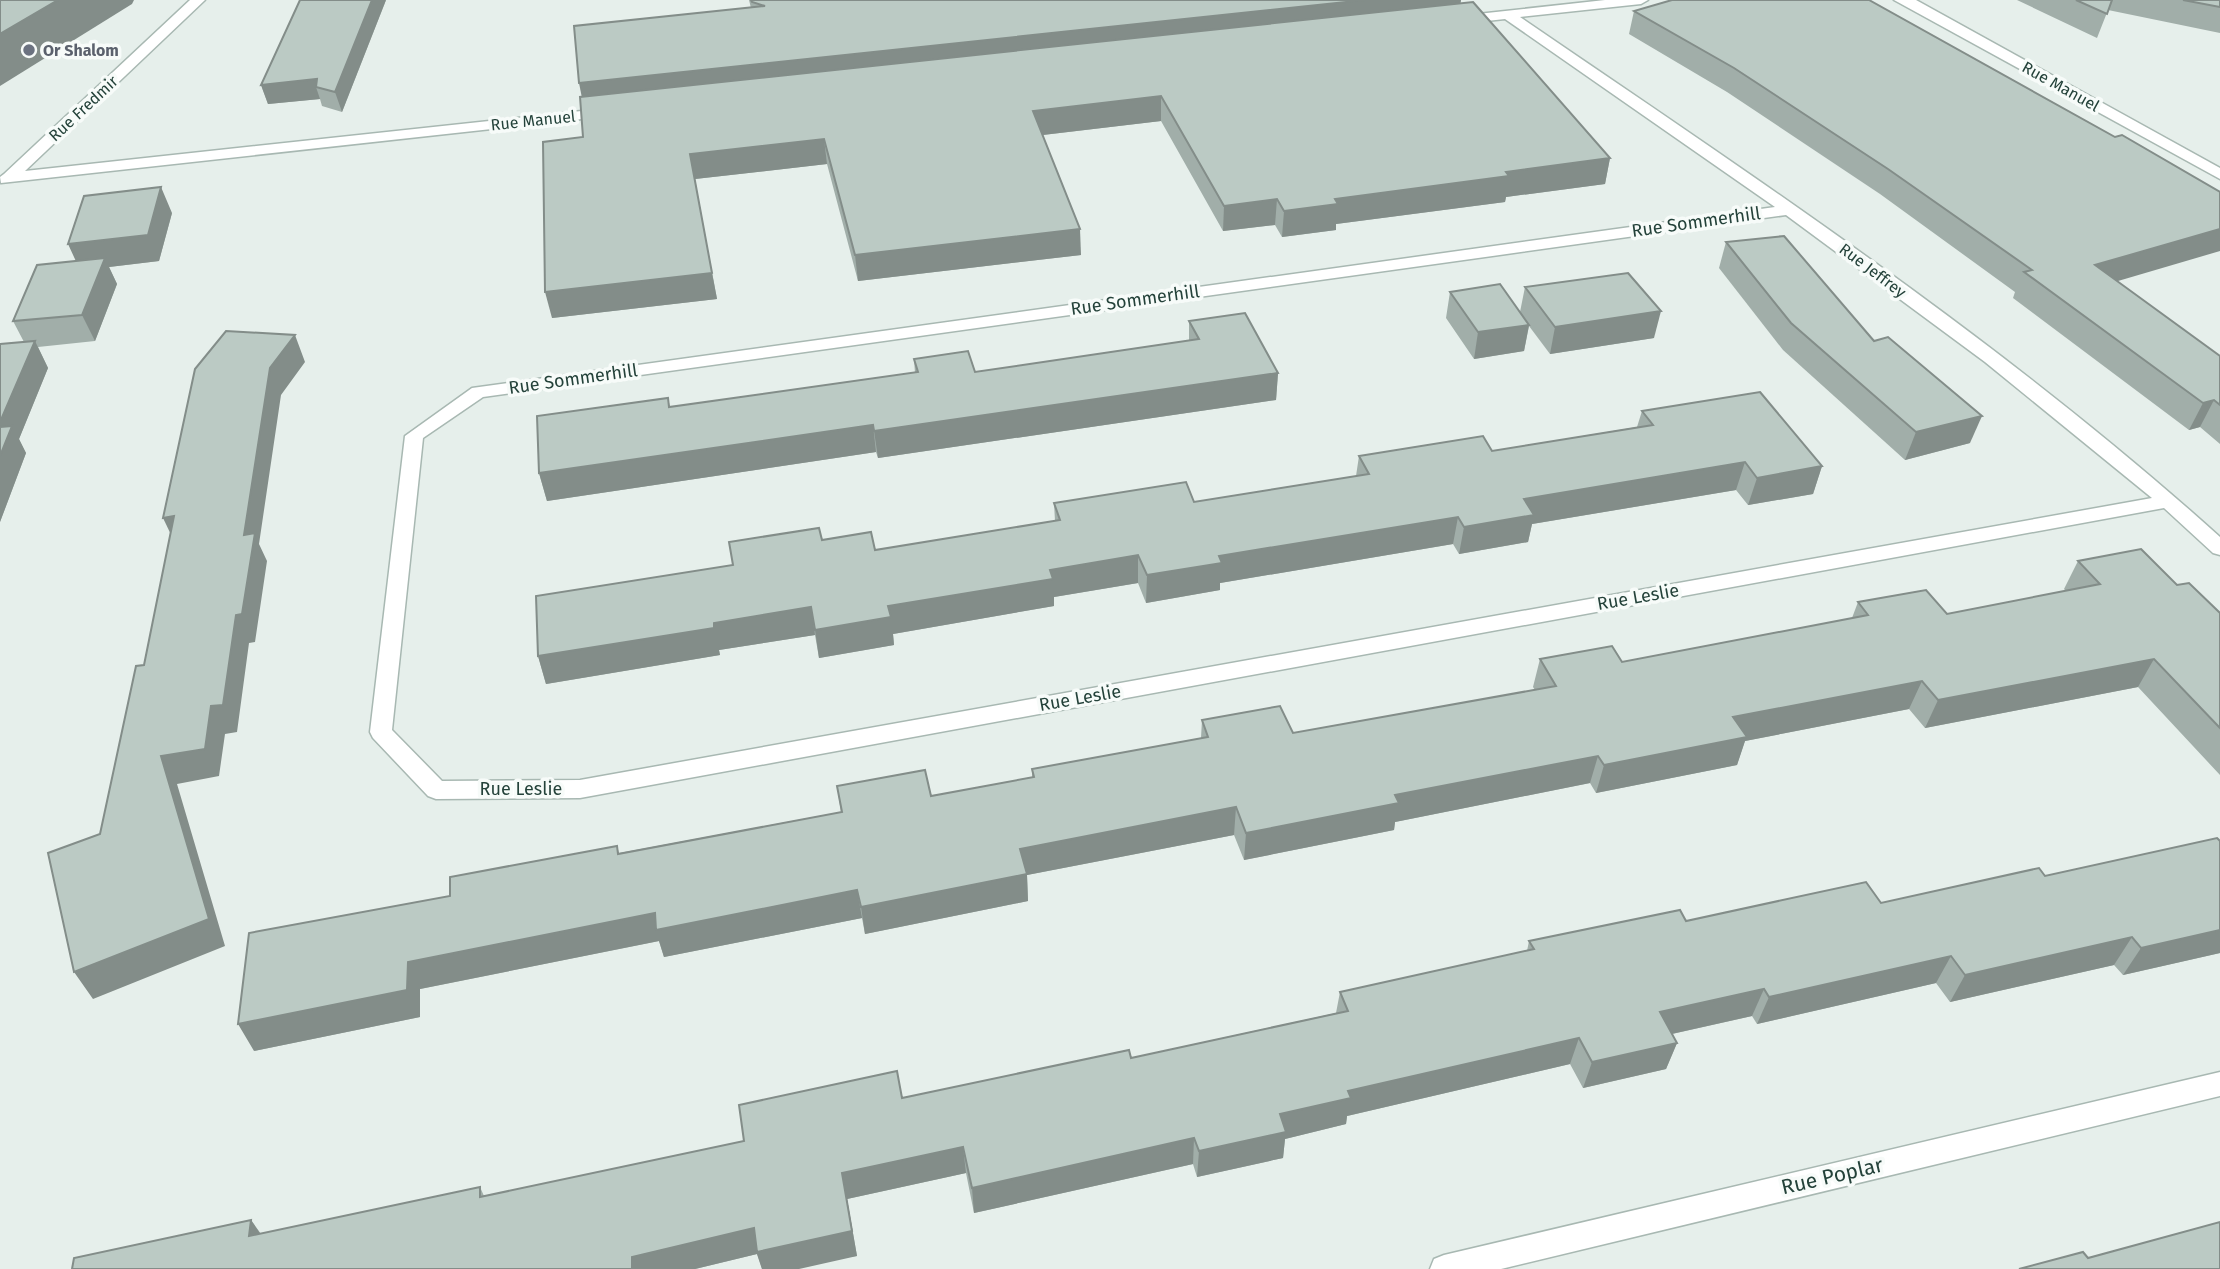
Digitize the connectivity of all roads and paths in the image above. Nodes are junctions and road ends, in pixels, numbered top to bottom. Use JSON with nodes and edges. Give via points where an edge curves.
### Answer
{"nodes":[{"id":1,"x":198,"y":0,"type":"edge"},
{"id":2,"x":1642,"y":0,"type":"edge"},
{"id":3,"x":1901,"y":0,"type":"edge"},
{"id":4,"x":1508,"y":15,"type":"junction"},
{"id":5,"x":1438,"y":22,"type":"edge"},
{"id":6,"x":620,"y":111,"type":"edge"},
{"id":7,"x":2220,"y":174,"type":"edge"},
{"id":8,"x":4,"y":182,"type":"edge"},
{"id":9,"x":1792,"y":209,"type":"junction"},
{"id":10,"x":478,"y":392,"type":"joint"},
{"id":11,"x":2170,"y":501,"type":"junction"},
{"id":12,"x":2220,"y":548,"type":"edge"},
{"id":13,"x":2220,"y":1084,"type":"edge"},
{"id":14,"x":1444,"y":1269,"type":"edge"}],
"edges":[{"from":1,"to":8,"type":"street","name":"Rue Fredmir"},
{"from":2,"to":4,"type":"street"},
{"from":3,"to":7,"type":"street","name":"Rue Manuel"},
{"from":4,"to":5,"type":"street"},
{"from":4,"to":9,"type":"street","name":"Rue Jeffrey"},
{"from":6,"to":8,"type":"street","name":"Rue Manuel"},
{"from":9,"to":10,"type":"street","name":"Rue Sommerhill"},
{"from":9,"to":11,"type":"street","name":"Rue Jeffrey","via":[[1995,360]]},
{"from":10,"to":11,"type":"street","name":"Rue Leslie","via":[[414,436],[381,732],[436,790],[580,789]]},
{"from":11,"to":12,"type":"street","name":"Rue Jeffrey"},
{"from":13,"to":14,"type":"street","name":"Rue Poplar"}]}
